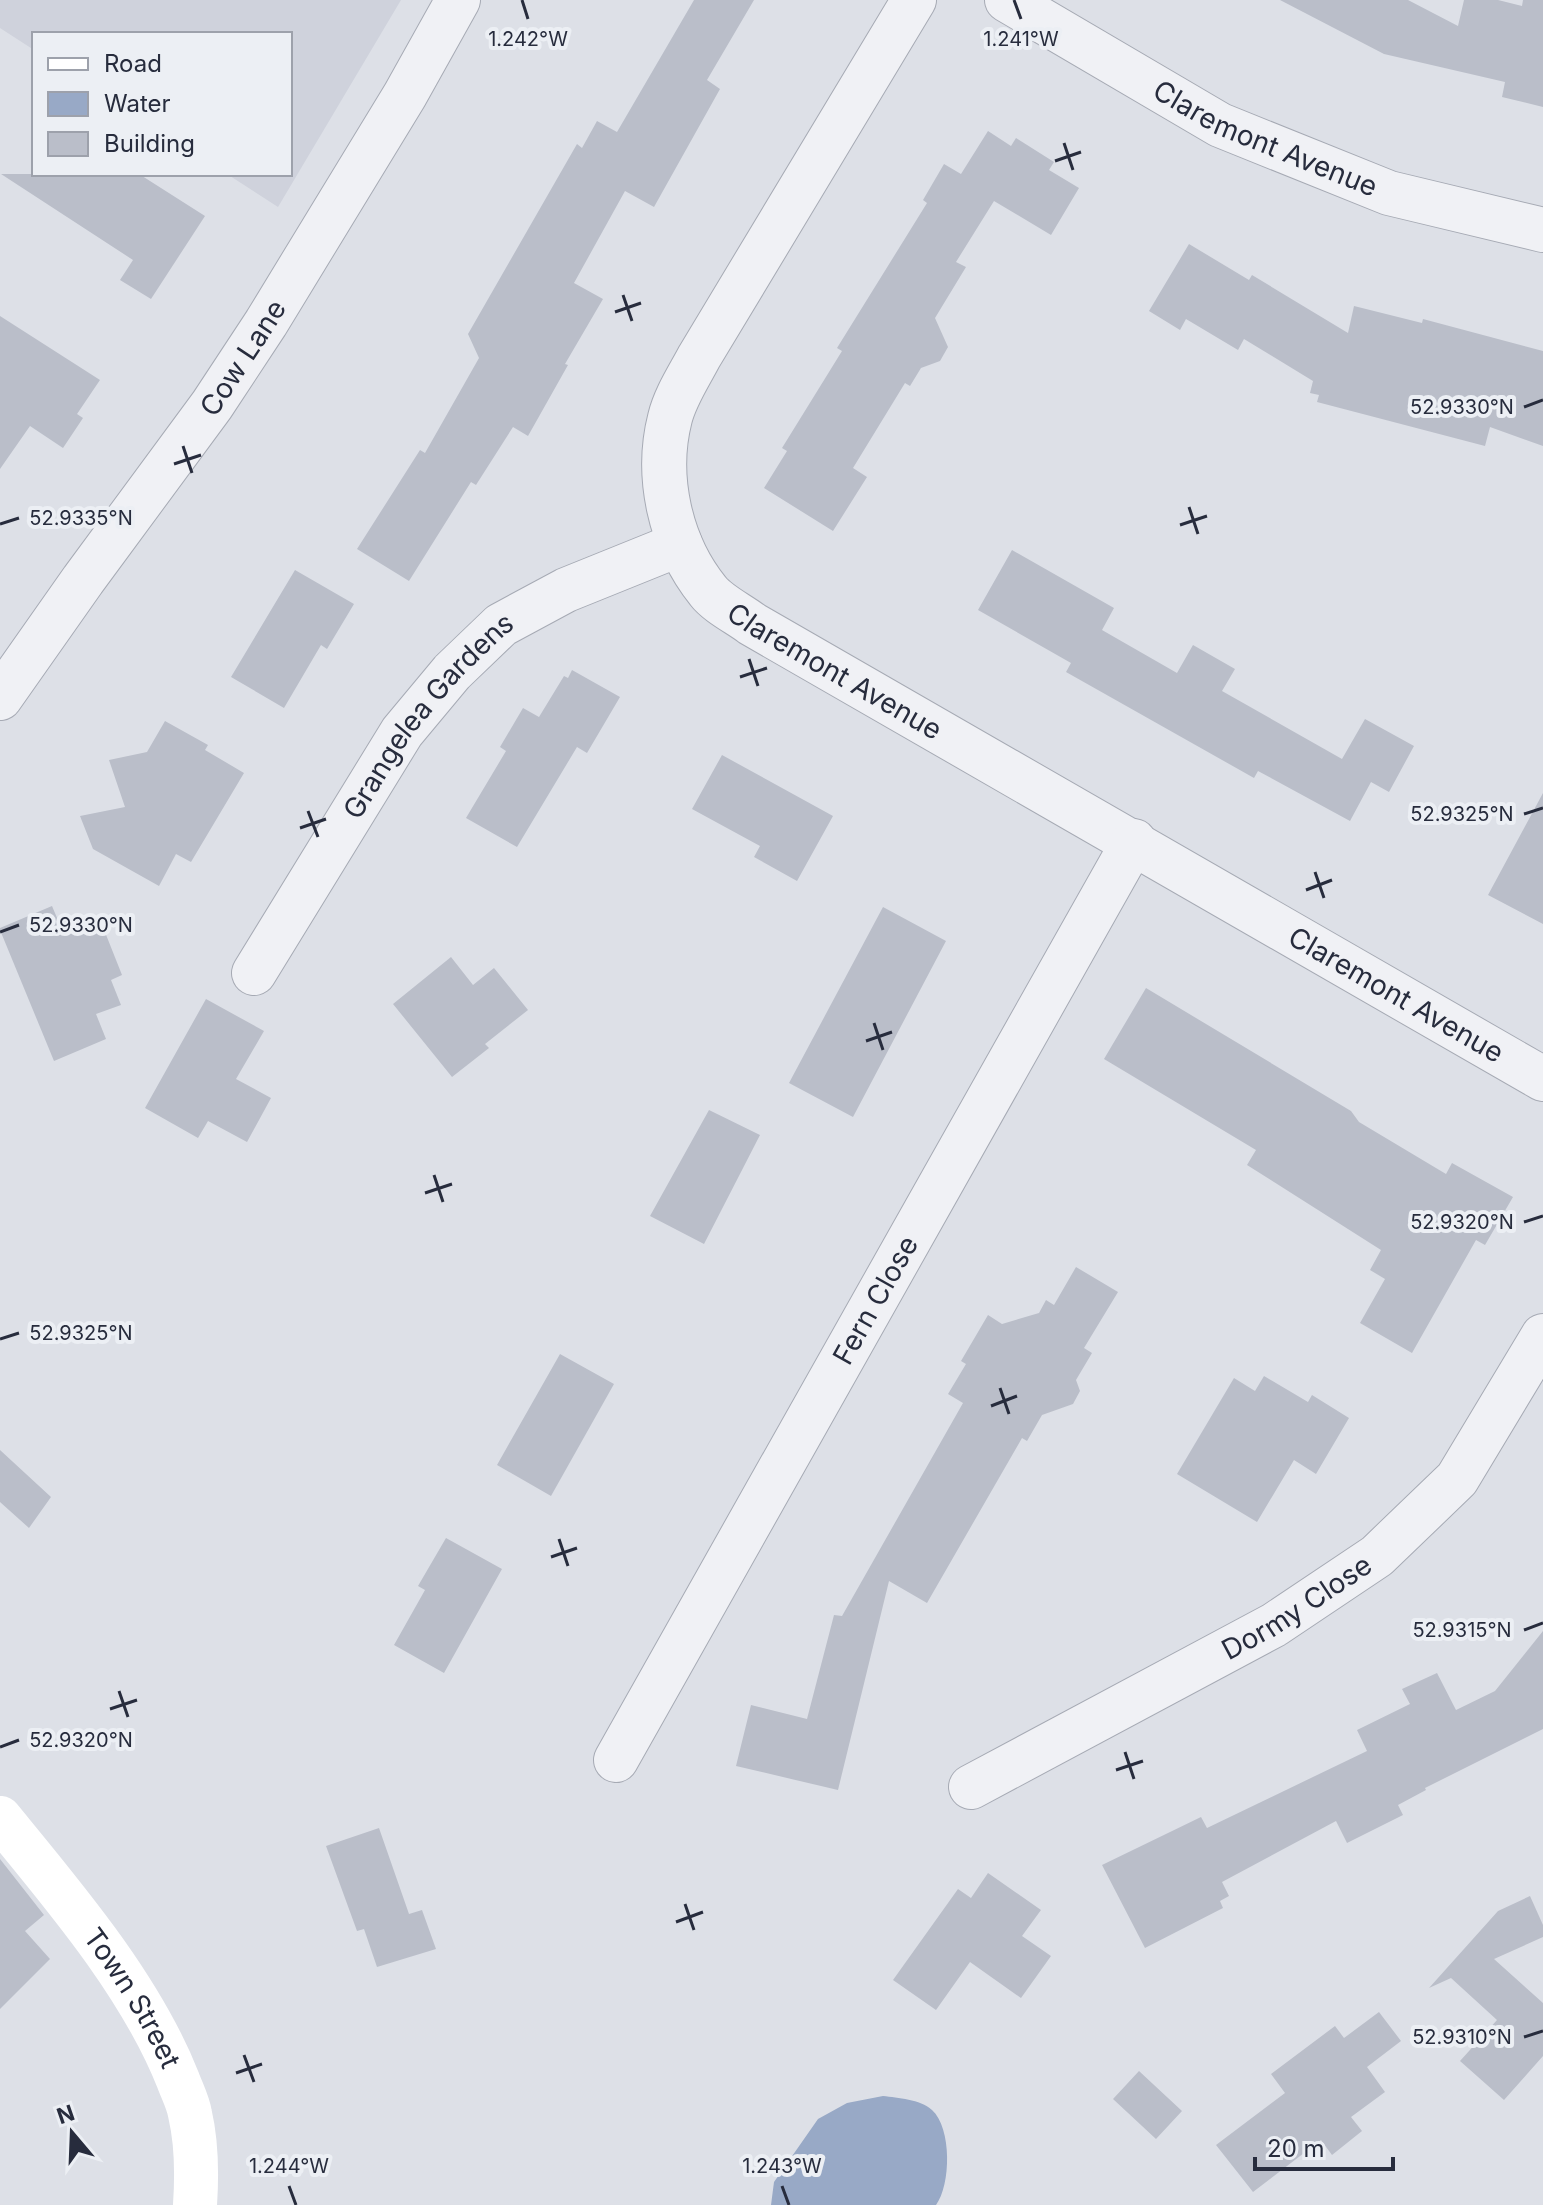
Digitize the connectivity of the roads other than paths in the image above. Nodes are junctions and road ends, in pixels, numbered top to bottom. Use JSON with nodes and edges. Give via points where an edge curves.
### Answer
{"nodes":[{"id":1,"x":458,"y":0,"type":"edge"},
{"id":2,"x":914,"y":0,"type":"edge"},
{"id":3,"x":1007,"y":0,"type":"edge"},
{"id":4,"x":1543,"y":230,"type":"edge"},
{"id":5,"x":680,"y":544,"type":"junction"},
{"id":6,"x":0,"y":698,"type":"edge"},
{"id":7,"x":1134,"y":841,"type":"junction"},
{"id":8,"x":254,"y":973,"type":"dead end"},
{"id":9,"x":1543,"y":1079,"type":"edge"},
{"id":10,"x":1543,"y":1336,"type":"edge"},
{"id":11,"x":616,"y":1760,"type":"dead end"},
{"id":12,"x":971,"y":1787,"type":"dead end"},
{"id":13,"x":0,"y":1818,"type":"edge"},
{"id":14,"x":195,"y":2205,"type":"edge"}],
"edges":[{"from":1,"to":6,"type":"street","name":"Cow Lane","via":[[249,350]]},
{"from":2,"to":5,"type":"street","name":"Claremont Avenue","via":[[699,357],[670,415],[662,462]]},
{"from":3,"to":4,"type":"street","name":"Claremont Avenue","via":[[1220,125],[1389,193]]},
{"from":5,"to":7,"type":"street","name":"Claremont Avenue","via":[[709,593],[752,624]]},
{"from":5,"to":8,"type":"street","name":"Grangelea Gardens","via":[[566,590],[501,625],[452,672],[402,732]]},
{"from":7,"to":9,"type":"street","name":"Claremont Avenue"},
{"from":7,"to":11,"type":"street","name":"Fern Close"},
{"from":10,"to":12,"type":"street","name":"Dormy Close","via":[[1457,1479],[1377,1556],[1274,1625]]},
{"from":13,"to":14,"type":"street","name":"Town Street","via":[[77,1914],[135,1996],[167,2053],[190,2113]]}]}
